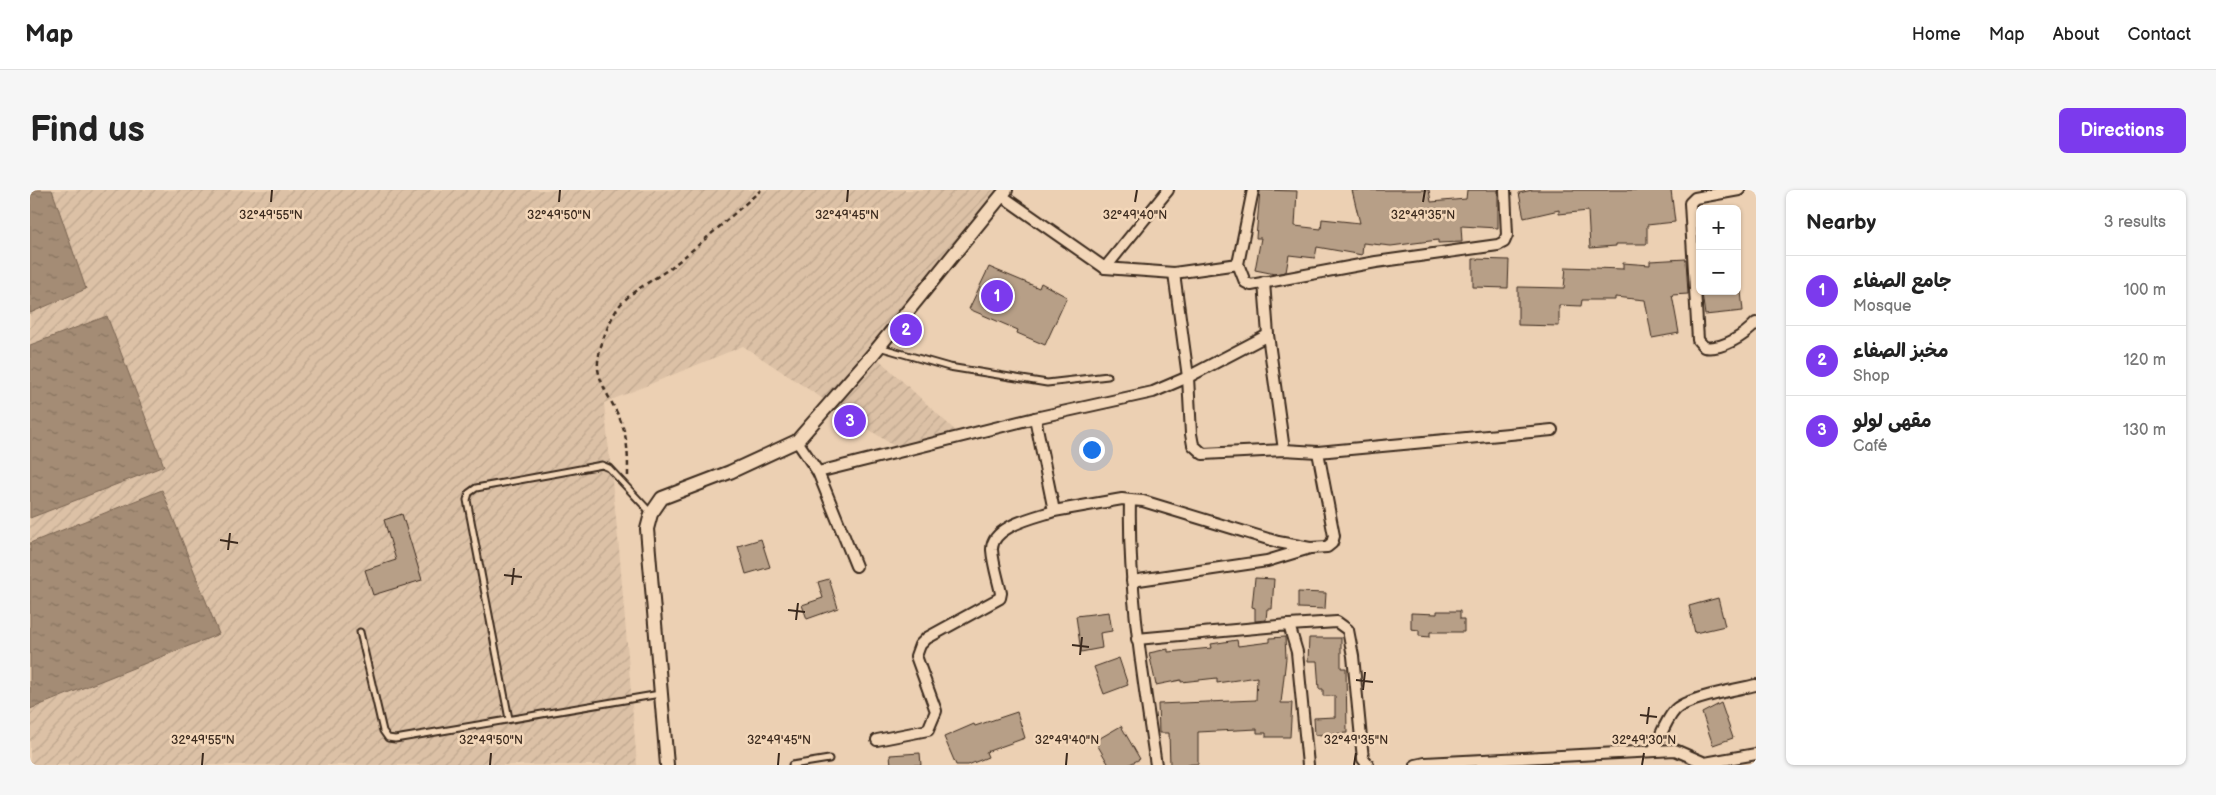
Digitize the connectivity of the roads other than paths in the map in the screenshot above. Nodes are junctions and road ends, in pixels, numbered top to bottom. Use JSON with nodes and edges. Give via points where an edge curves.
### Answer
{"nodes":[{"id":1,"x":1168,"y":190,"type":"edge"},
{"id":2,"x":1253,"y":190,"type":"edge"},
{"id":3,"x":1505,"y":190,"type":"edge"},
{"id":4,"x":1739,"y":190,"type":"edge"},
{"id":5,"x":1004,"y":193,"type":"edge"},
{"id":6,"x":1238,"y":264,"type":"junction"},
{"id":7,"x":1105,"y":268,"type":"junction"},
{"id":8,"x":1174,"y":273,"type":"junction"},
{"id":9,"x":1264,"y":282,"type":"junction"},
{"id":10,"x":1756,"y":323,"type":"edge"},
{"id":11,"x":1268,"y":335,"type":"junction"},
{"id":12,"x":878,"y":347,"type":"junction"},
{"id":13,"x":1108,"y":376,"type":"dead end"},
{"id":14,"x":1188,"y":377,"type":"junction"},
{"id":15,"x":1035,"y":418,"type":"junction"},
{"id":16,"x":1552,"y":430,"type":"dead end"},
{"id":17,"x":797,"y":441,"type":"junction"},
{"id":18,"x":1284,"y":450,"type":"junction"},
{"id":19,"x":1318,"y":452,"type":"junction"},
{"id":20,"x":818,"y":472,"type":"junction"},
{"id":21,"x":1130,"y":500,"type":"junction"},
{"id":22,"x":1054,"y":511,"type":"junction"},
{"id":23,"x":651,"y":514,"type":"junction"},
{"id":24,"x":1310,"y":548,"type":"junction"},
{"id":25,"x":856,"y":566,"type":"dead end"},
{"id":26,"x":1132,"y":581,"type":"junction"},
{"id":27,"x":1290,"y":625,"type":"junction"},
{"id":28,"x":360,"y":632,"type":"dead end"},
{"id":29,"x":1137,"y":639,"type":"junction"},
{"id":30,"x":1756,"y":685,"type":"edge"},
{"id":31,"x":661,"y":694,"type":"junction"},
{"id":32,"x":509,"y":719,"type":"junction"},
{"id":33,"x":878,"y":740,"type":"dead end"},
{"id":34,"x":1653,"y":751,"type":"junction"},
{"id":35,"x":1756,"y":754,"type":"edge"},
{"id":36,"x":829,"y":759,"type":"dead end"},
{"id":37,"x":667,"y":765,"type":"edge"},
{"id":38,"x":792,"y":765,"type":"edge"},
{"id":39,"x":1156,"y":765,"type":"edge"},
{"id":40,"x":1308,"y":765,"type":"edge"},
{"id":41,"x":1368,"y":765,"type":"edge"},
{"id":42,"x":1416,"y":765,"type":"edge"}],
"edges":[{"from":1,"to":7,"type":"street"},
{"from":2,"to":6,"type":"street"},
{"from":3,"to":9,"type":"street","via":[[1507,235],[1498,245]]},
{"from":4,"to":10,"type":"street","via":[[1695,198],[1690,203],[1698,340],[1704,347],[1714,349],[1747,333]]},
{"from":5,"to":7,"type":"street"},
{"from":5,"to":12,"type":"street"},
{"from":6,"to":8,"type":"street"},
{"from":6,"to":9,"type":"street","via":[[1248,284]]},
{"from":7,"to":8,"type":"street"},
{"from":8,"to":14,"type":"street"},
{"from":9,"to":11,"type":"street"},
{"from":11,"to":14,"type":"street"},
{"from":11,"to":18,"type":"street"},
{"from":12,"to":13,"type":"lane","via":[[949,367],[1047,383]]},
{"from":12,"to":17,"type":"street"},
{"from":14,"to":15,"type":"street","via":[[1153,392]]},
{"from":14,"to":18,"type":"street","via":[[1193,445],[1203,454]]},
{"from":15,"to":20,"type":"street"},
{"from":15,"to":22,"type":"street"},
{"from":16,"to":19,"type":"street"},
{"from":17,"to":20,"type":"street"},
{"from":17,"to":23,"type":"street","via":[[662,498]]},
{"from":18,"to":19,"type":"street"},
{"from":19,"to":24,"type":"street","via":[[1334,536],[1327,547]]},
{"from":20,"to":25,"type":"street"},
{"from":21,"to":22,"type":"street"},
{"from":21,"to":24,"type":"street","via":[[1143,500],[1278,542]]},
{"from":21,"to":26,"type":"street"},
{"from":22,"to":33,"type":"street","via":[[1006,528],[997,535],[992,549],[1000,598],[920,645],[916,656],[936,711],[928,730]]},
{"from":23,"to":31,"type":"street","via":[[647,529]]},
{"from":23,"to":32,"type":"lane","via":[[609,468],[602,465],[476,488],[469,493],[467,500]]},
{"from":24,"to":26,"type":"street","via":[[1267,561]]},
{"from":26,"to":29,"type":"street"},
{"from":27,"to":29,"type":"street"},
{"from":27,"to":40,"type":"street","via":[[1297,652]]},
{"from":27,"to":41,"type":"street","via":[[1337,622],[1348,630],[1363,759]]},
{"from":28,"to":32,"type":"lane","via":[[383,730],[388,738]]},
{"from":29,"to":39,"type":"street"},
{"from":30,"to":34,"type":"street","via":[[1677,708]]},
{"from":31,"to":32,"type":"lane"},
{"from":31,"to":37,"type":"street"},
{"from":34,"to":35,"type":"street","via":[[1675,750],[1705,763]]},
{"from":34,"to":42,"type":"street"},
{"from":36,"to":38,"type":"lane"}]}
